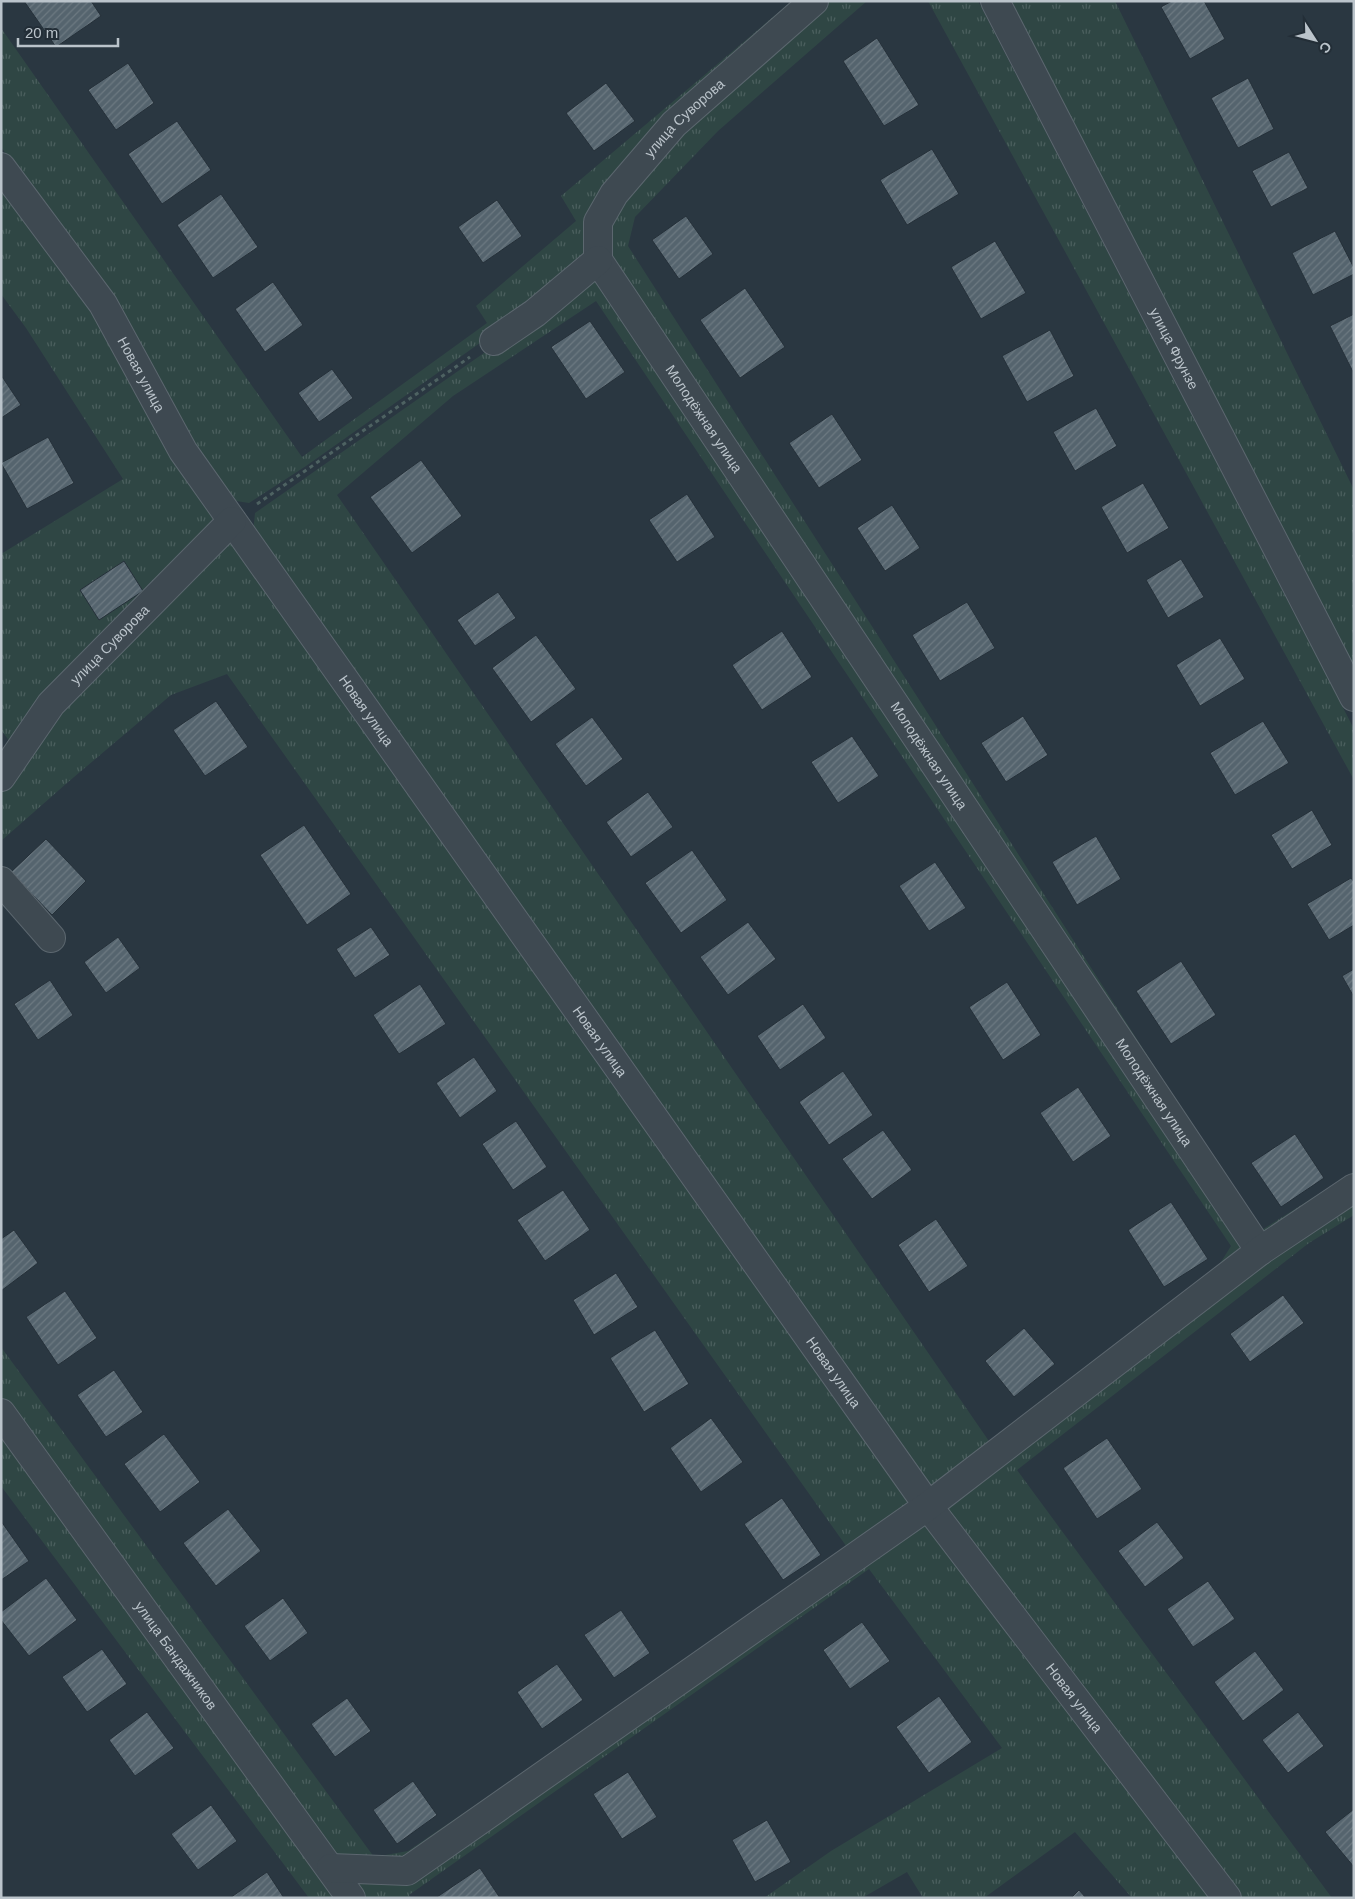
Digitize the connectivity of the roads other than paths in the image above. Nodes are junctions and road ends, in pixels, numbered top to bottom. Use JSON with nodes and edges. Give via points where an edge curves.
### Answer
{"nodes":[{"id":1,"x":814,"y":1,"type":"edge"},
{"id":2,"x":995,"y":1,"type":"edge"},
{"id":3,"x":1,"y":167,"type":"edge"},
{"id":4,"x":598,"y":260,"type":"junction"},
{"id":5,"x":494,"y":340,"type":"road end"},
{"id":6,"x":232,"y":521,"type":"junction"},
{"id":7,"x":1354,"y":697,"type":"edge"},
{"id":8,"x":1,"y":777,"type":"edge"},
{"id":9,"x":1,"y":881,"type":"edge"},
{"id":10,"x":51,"y":938,"type":"dead end"},
{"id":11,"x":1354,"y":1188,"type":"edge"},
{"id":12,"x":1260,"y":1251,"type":"junction"},
{"id":13,"x":1,"y":1413,"type":"edge"},
{"id":14,"x":928,"y":1506,"type":"junction"},
{"id":15,"x":331,"y":1868,"type":"junction"},
{"id":16,"x":351,"y":1898,"type":"edge"},
{"id":17,"x":1227,"y":1898,"type":"edge"}],
"edges":[{"from":1,"to":4,"type":"street","name":"улица Суворова","via":[[674,124],[614,194],[598,222]]},
{"from":2,"to":7,"type":"street","name":"улица Фрунзе"},
{"from":3,"to":6,"type":"street","name":"Новая улица","via":[[103,304],[183,452]]},
{"from":4,"to":5,"type":"street","via":[[535,312]]},
{"from":4,"to":12,"type":"street","name":"Молодёжная улица"},
{"from":6,"to":8,"type":"street","name":"улица Суворова","via":[[51,704]]},
{"from":6,"to":14,"type":"street","name":"Новая улица"},
{"from":9,"to":10,"type":"street"},
{"from":11,"to":12,"type":"street"},
{"from":12,"to":14,"type":"street"},
{"from":13,"to":15,"type":"street","name":"улица Бандажников"},
{"from":14,"to":15,"type":"street","via":[[407,1871]]},
{"from":14,"to":17,"type":"street","name":"Новая улица"},
{"from":15,"to":16,"type":"street","name":"улица Бандажников"}]}
